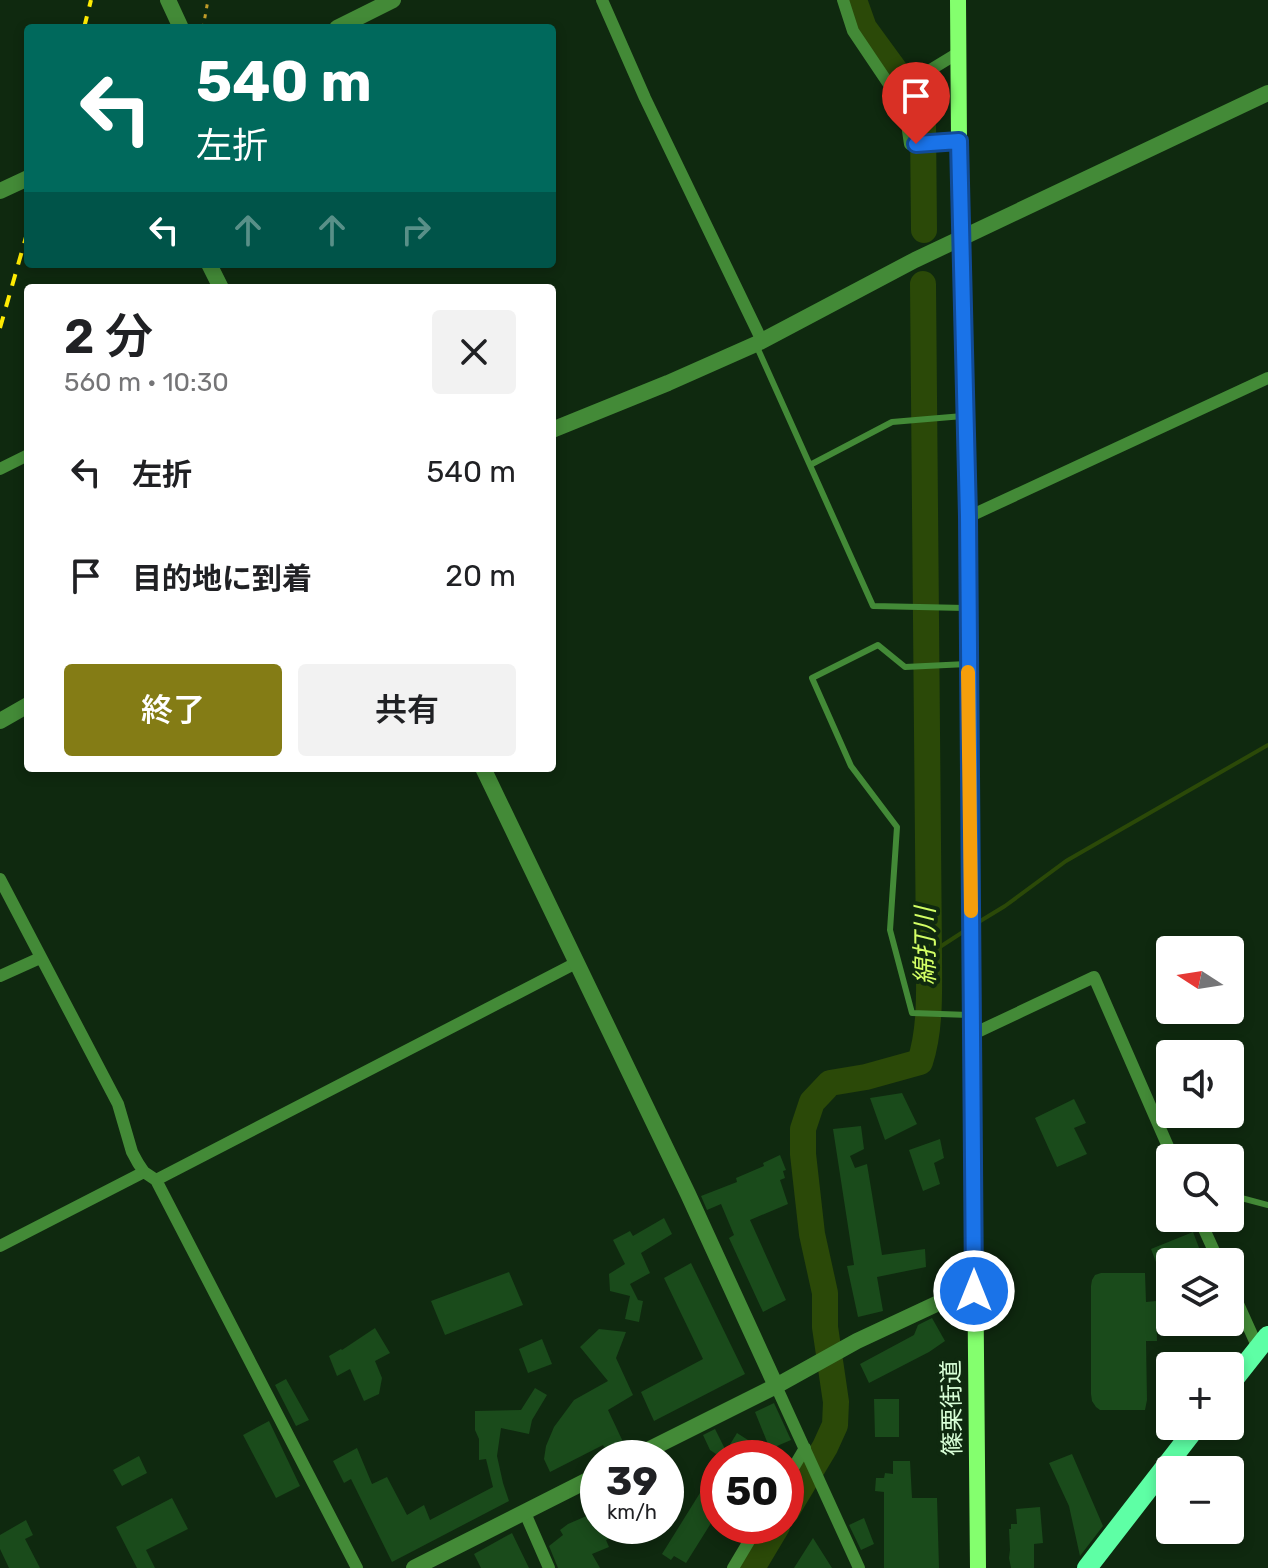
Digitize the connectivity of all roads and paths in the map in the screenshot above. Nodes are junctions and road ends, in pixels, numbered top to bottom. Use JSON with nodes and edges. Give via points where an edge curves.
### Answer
{"nodes":[{"id":1,"x":168,"y":0,"type":"edge"},
{"id":2,"x":208,"y":0,"type":"edge"},
{"id":3,"x":393,"y":0,"type":"edge"},
{"id":4,"x":602,"y":0,"type":"edge"},
{"id":5,"x":843,"y":0,"type":"edge"},
{"id":6,"x":958,"y":0,"type":"edge"},
{"id":7,"x":365,"y":7,"type":"edge"},
{"id":8,"x":179,"y":24,"type":"edge"},
{"id":9,"x":204,"y":24,"type":"edge"},
{"id":10,"x":342,"y":24,"type":"edge"},
{"id":11,"x":958,"y":53,"type":"junction"},
{"id":12,"x":896,"y":91,"type":"junction"},
{"id":13,"x":1268,"y":93,"type":"edge"},
{"id":14,"x":959,"y":141,"type":"junction"},
{"id":15,"x":24,"y":180,"type":"edge"},
{"id":16,"x":0,"y":191,"type":"edge"},
{"id":17,"x":962,"y":238,"type":"junction"},
{"id":18,"x":759,"y":343,"type":"junction"},
{"id":19,"x":1268,"y":378,"type":"edge"},
{"id":20,"x":966,"y":415,"type":"junction"},
{"id":21,"x":556,"y":428,"type":"edge"},
{"id":22,"x":24,"y":457,"type":"edge"},
{"id":23,"x":810,"y":465,"type":"junction"},
{"id":24,"x":0,"y":469,"type":"edge"},
{"id":25,"x":968,"y":517,"type":"junction"},
{"id":26,"x":969,"y":608,"type":"junction"},
{"id":27,"x":968,"y":664,"type":"junction"},
{"id":28,"x":24,"y":707,"type":"edge"},
{"id":29,"x":0,"y":721,"type":"edge"},
{"id":30,"x":485,"y":772,"type":"edge"},
{"id":31,"x":0,"y":879,"type":"edge"},
{"id":32,"x":40,"y":958,"type":"junction"},
{"id":33,"x":576,"y":963,"type":"junction"},
{"id":34,"x":0,"y":976,"type":"edge"},
{"id":35,"x":973,"y":1015,"type":"junction"},
{"id":36,"x":973,"y":1034,"type":"junction"},
{"id":37,"x":1167,"y":1144,"type":"edge"},
{"id":38,"x":144,"y":1172,"type":"junction"},
{"id":39,"x":156,"y":1180,"type":"junction"},
{"id":40,"x":1244,"y":1199,"type":"edge"},
{"id":41,"x":1268,"y":1205,"type":"edge"},
{"id":42,"x":0,"y":1246,"type":"edge"},
{"id":43,"x":974,"y":1291,"type":"junction"},
{"id":44,"x":1244,"y":1310,"type":"edge"},
{"id":45,"x":1263,"y":1342,"type":"edge"},
{"id":46,"x":1244,"y":1366,"type":"edge"},
{"id":47,"x":776,"y":1386,"type":"junction"},
{"id":48,"x":668,"y":1440,"type":"edge"},
{"id":49,"x":1186,"y":1440,"type":"edge"},
{"id":50,"x":808,"y":1454,"type":"junction"},
{"id":51,"x":804,"y":1459,"type":"edge"},
{"id":52,"x":580,"y":1484,"type":"edge"},
{"id":53,"x":525,"y":1513,"type":"junction"},
{"id":54,"x":747,"y":1544,"type":"edge"},
{"id":55,"x":357,"y":1568,"type":"edge"},
{"id":56,"x":414,"y":1568,"type":"edge"},
{"id":57,"x":549,"y":1568,"type":"edge"},
{"id":58,"x":733,"y":1568,"type":"edge"},
{"id":59,"x":859,"y":1568,"type":"edge"},
{"id":60,"x":978,"y":1568,"type":"edge"},
{"id":61,"x":1087,"y":1568,"type":"edge"}],
"edges":[{"from":1,"to":8,"type":"street"},
{"from":2,"to":9,"type":"path"},
{"from":3,"to":7,"type":"street"},
{"from":4,"to":18,"type":"street"},
{"from":5,"to":12,"type":"street","via":[[853,31]]},
{"from":6,"to":11,"type":"main road","name":"篠栗街道"},
{"from":7,"to":10,"type":"street"},
{"from":11,"to":12,"type":"street"},
{"from":11,"to":14,"type":"main road","name":"篠栗街道"},
{"from":12,"to":14,"type":"street","via":[[910,144]]},
{"from":13,"to":17,"type":"street"},
{"from":14,"to":17,"type":"main road","name":"篠栗街道"},
{"from":15,"to":16,"type":"street"},
{"from":17,"to":18,"type":"street"},
{"from":17,"to":20,"type":"main road","name":"篠栗街道"},
{"from":18,"to":21,"type":"street"},
{"from":18,"to":23,"type":"lane"},
{"from":19,"to":25,"type":"street"},
{"from":20,"to":23,"type":"lane","via":[[892,422]]},
{"from":20,"to":25,"type":"main road","name":"篠栗街道"},
{"from":22,"to":24,"type":"street"},
{"from":23,"to":26,"type":"lane","via":[[873,606]]},
{"from":25,"to":26,"type":"main road","name":"篠栗街道"},
{"from":26,"to":27,"type":"main road","name":"篠栗街道"},
{"from":27,"to":35,"type":"main road","name":"篠栗街道"},
{"from":27,"to":35,"type":"lane","via":[[905,667],[878,645],[812,678],[851,766],[897,827],[890,930],[912,1013]]},
{"from":28,"to":29,"type":"street"},
{"from":30,"to":33,"type":"street"},
{"from":31,"to":32,"type":"street"},
{"from":32,"to":34,"type":"street"},
{"from":32,"to":38,"type":"street","via":[[118,1104],[132,1152]]},
{"from":33,"to":39,"type":"street"},
{"from":33,"to":47,"type":"street"},
{"from":35,"to":36,"type":"main road","name":"篠栗街道"},
{"from":36,"to":37,"type":"street","via":[[1094,977]]},
{"from":36,"to":43,"type":"main road","name":"篠栗街道"},
{"from":38,"to":39,"type":"street"},
{"from":38,"to":42,"type":"street"},
{"from":39,"to":55,"type":"street"},
{"from":40,"to":41,"type":"lane"},
{"from":43,"to":47,"type":"street","via":[[857,1341]]},
{"from":43,"to":60,"type":"main road","name":"篠栗街道"},
{"from":44,"to":45,"type":"street"},
{"from":45,"to":46,"type":"main road"},
{"from":47,"to":48,"type":"street"},
{"from":47,"to":50,"type":"street"},
{"from":49,"to":61,"type":"main road"},
{"from":50,"to":51,"type":"street"},
{"from":50,"to":59,"type":"street"},
{"from":52,"to":53,"type":"street"},
{"from":53,"to":56,"type":"street"},
{"from":53,"to":57,"type":"street"},
{"from":54,"to":58,"type":"street"}]}
